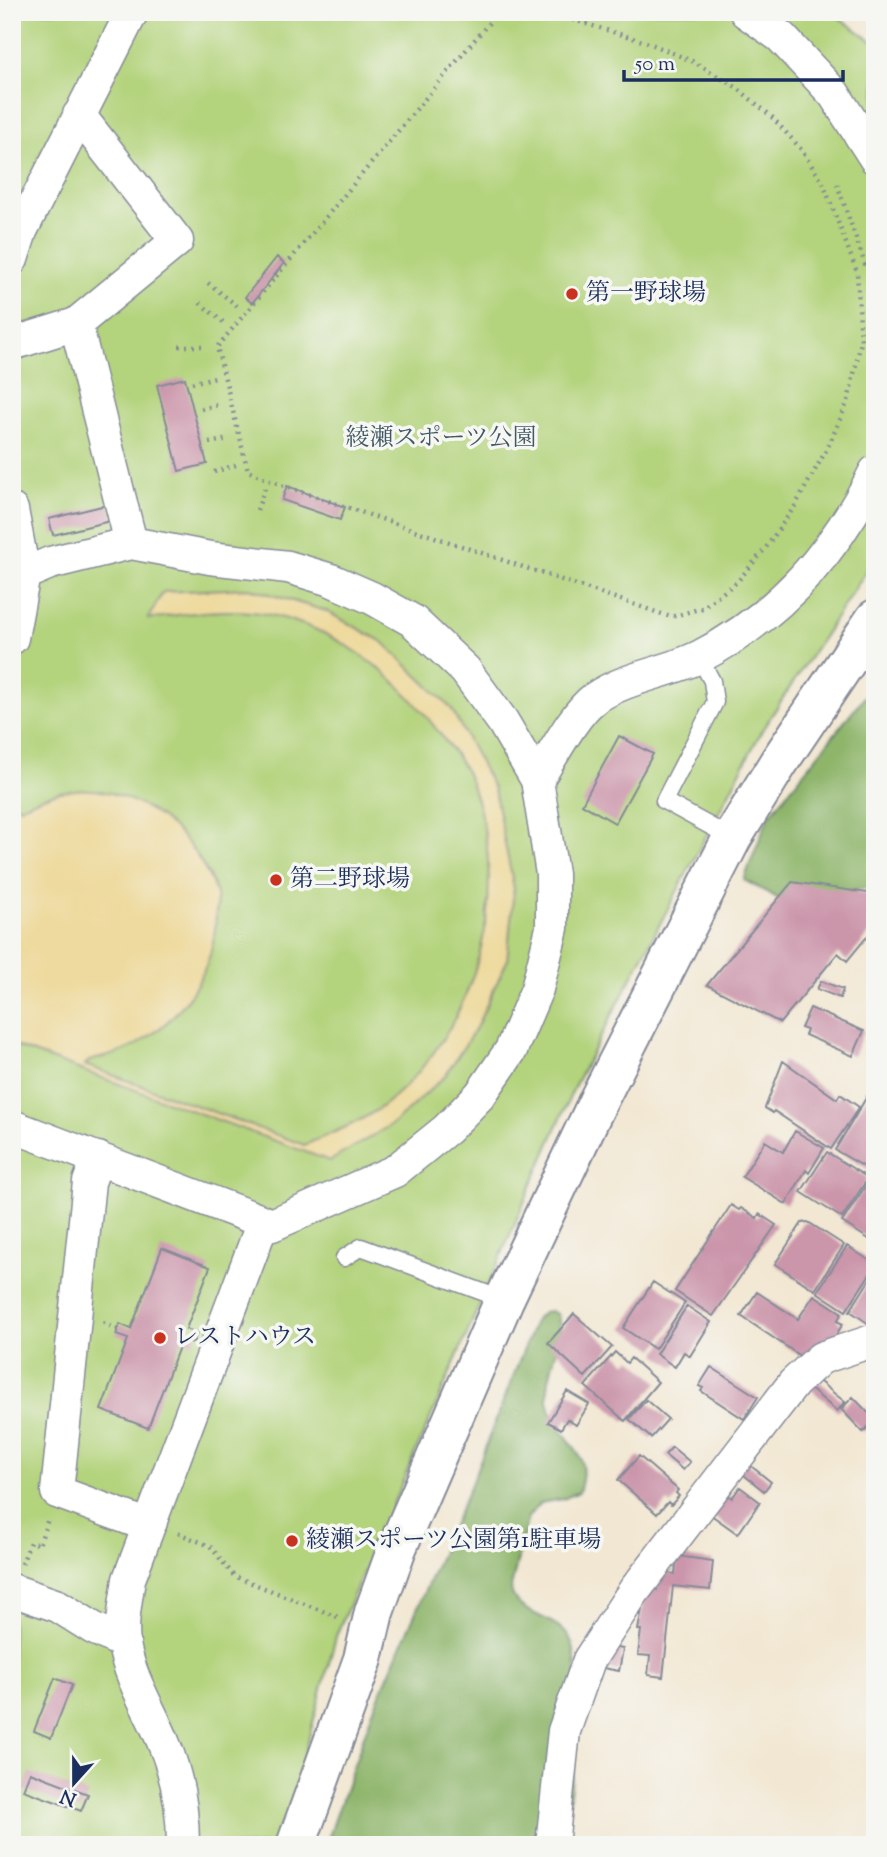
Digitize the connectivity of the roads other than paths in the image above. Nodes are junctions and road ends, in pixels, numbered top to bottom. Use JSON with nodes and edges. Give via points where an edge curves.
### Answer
{"nodes":[{"id":1,"x":132,"y":12,"type":"edge"},
{"id":2,"x":746,"y":12,"type":"edge"},
{"id":3,"x":79,"y":115,"type":"junction"},
{"id":4,"x":875,"y":158,"type":"edge"},
{"id":5,"x":12,"y":260,"type":"edge"},
{"id":6,"x":76,"y":324,"type":"junction"},
{"id":7,"x":12,"y":344,"type":"edge"},
{"id":8,"x":875,"y":472,"type":"edge"},
{"id":9,"x":12,"y":510,"type":"edge"},
{"id":10,"x":131,"y":543,"type":"junction"},
{"id":11,"x":24,"y":574,"type":"junction"},
{"id":12,"x":875,"y":619,"type":"edge"},
{"id":13,"x":12,"y":638,"type":"edge"},
{"id":14,"x":698,"y":657,"type":"junction"},
{"id":15,"x":537,"y":780,"type":"junction"},
{"id":16,"x":732,"y":838,"type":"junction"},
{"id":17,"x":12,"y":1126,"type":"edge"},
{"id":18,"x":98,"y":1158,"type":"junction"},
{"id":19,"x":304,"y":1212,"type":"junction"},
{"id":20,"x":262,"y":1222,"type":"junction"},
{"id":21,"x":336,"y":1225,"type":"dead end"},
{"id":22,"x":345,"y":1258,"type":"dead end"},
{"id":23,"x":504,"y":1300,"type":"junction"},
{"id":24,"x":875,"y":1340,"type":"edge"},
{"id":25,"x":151,"y":1522,"type":"junction"},
{"id":26,"x":17,"y":1577,"type":"edge"},
{"id":27,"x":123,"y":1642,"type":"junction"},
{"id":28,"x":183,"y":1845,"type":"edge"},
{"id":29,"x":296,"y":1845,"type":"edge"},
{"id":30,"x":552,"y":1845,"type":"edge"}],
"edges":[{"from":1,"to":3,"type":"street"},
{"from":2,"to":4,"type":"street","via":[[781,37],[834,94]]},
{"from":3,"to":5,"type":"street"},
{"from":3,"to":6,"type":"street","via":[[177,241]]},
{"from":6,"to":7,"type":"street"},
{"from":6,"to":10,"type":"street"},
{"from":8,"to":14,"type":"street","via":[[856,510],[815,566],[769,613]]},
{"from":9,"to":11,"type":"street"},
{"from":10,"to":11,"type":"street"},
{"from":10,"to":15,"type":"street","via":[[288,567],[351,589],[413,621],[464,670],[503,722]]},
{"from":11,"to":13,"type":"street"},
{"from":12,"to":16,"type":"street"},
{"from":14,"to":15,"type":"street","via":[[594,699]]},
{"from":14,"to":16,"type":"lane","via":[[712,681],[715,702],[664,801]]},
{"from":15,"to":19,"type":"street","via":[[552,874],[552,928],[537,989],[511,1050],[480,1095],[395,1171]]},
{"from":16,"to":23,"type":"street","via":[[600,1097]]},
{"from":17,"to":18,"type":"street"},
{"from":18,"to":20,"type":"street"},
{"from":18,"to":25,"type":"street","via":[[89,1182],[57,1492],[136,1521]]},
{"from":19,"to":20,"type":"street","via":[[272,1226]]},
{"from":19,"to":21,"type":"street"},
{"from":20,"to":25,"type":"street"},
{"from":22,"to":23,"type":"lane","via":[[361,1247]]},
{"from":23,"to":29,"type":"street","via":[[397,1548],[363,1659]]},
{"from":24,"to":30,"type":"street","via":[[821,1358],[793,1382],[634,1591],[589,1660],[564,1731]]},
{"from":25,"to":27,"type":"street","via":[[129,1579]]},
{"from":26,"to":27,"type":"street","via":[[93,1628]]},
{"from":27,"to":28,"type":"street","via":[[130,1670],[175,1774],[183,1811]]}]}
